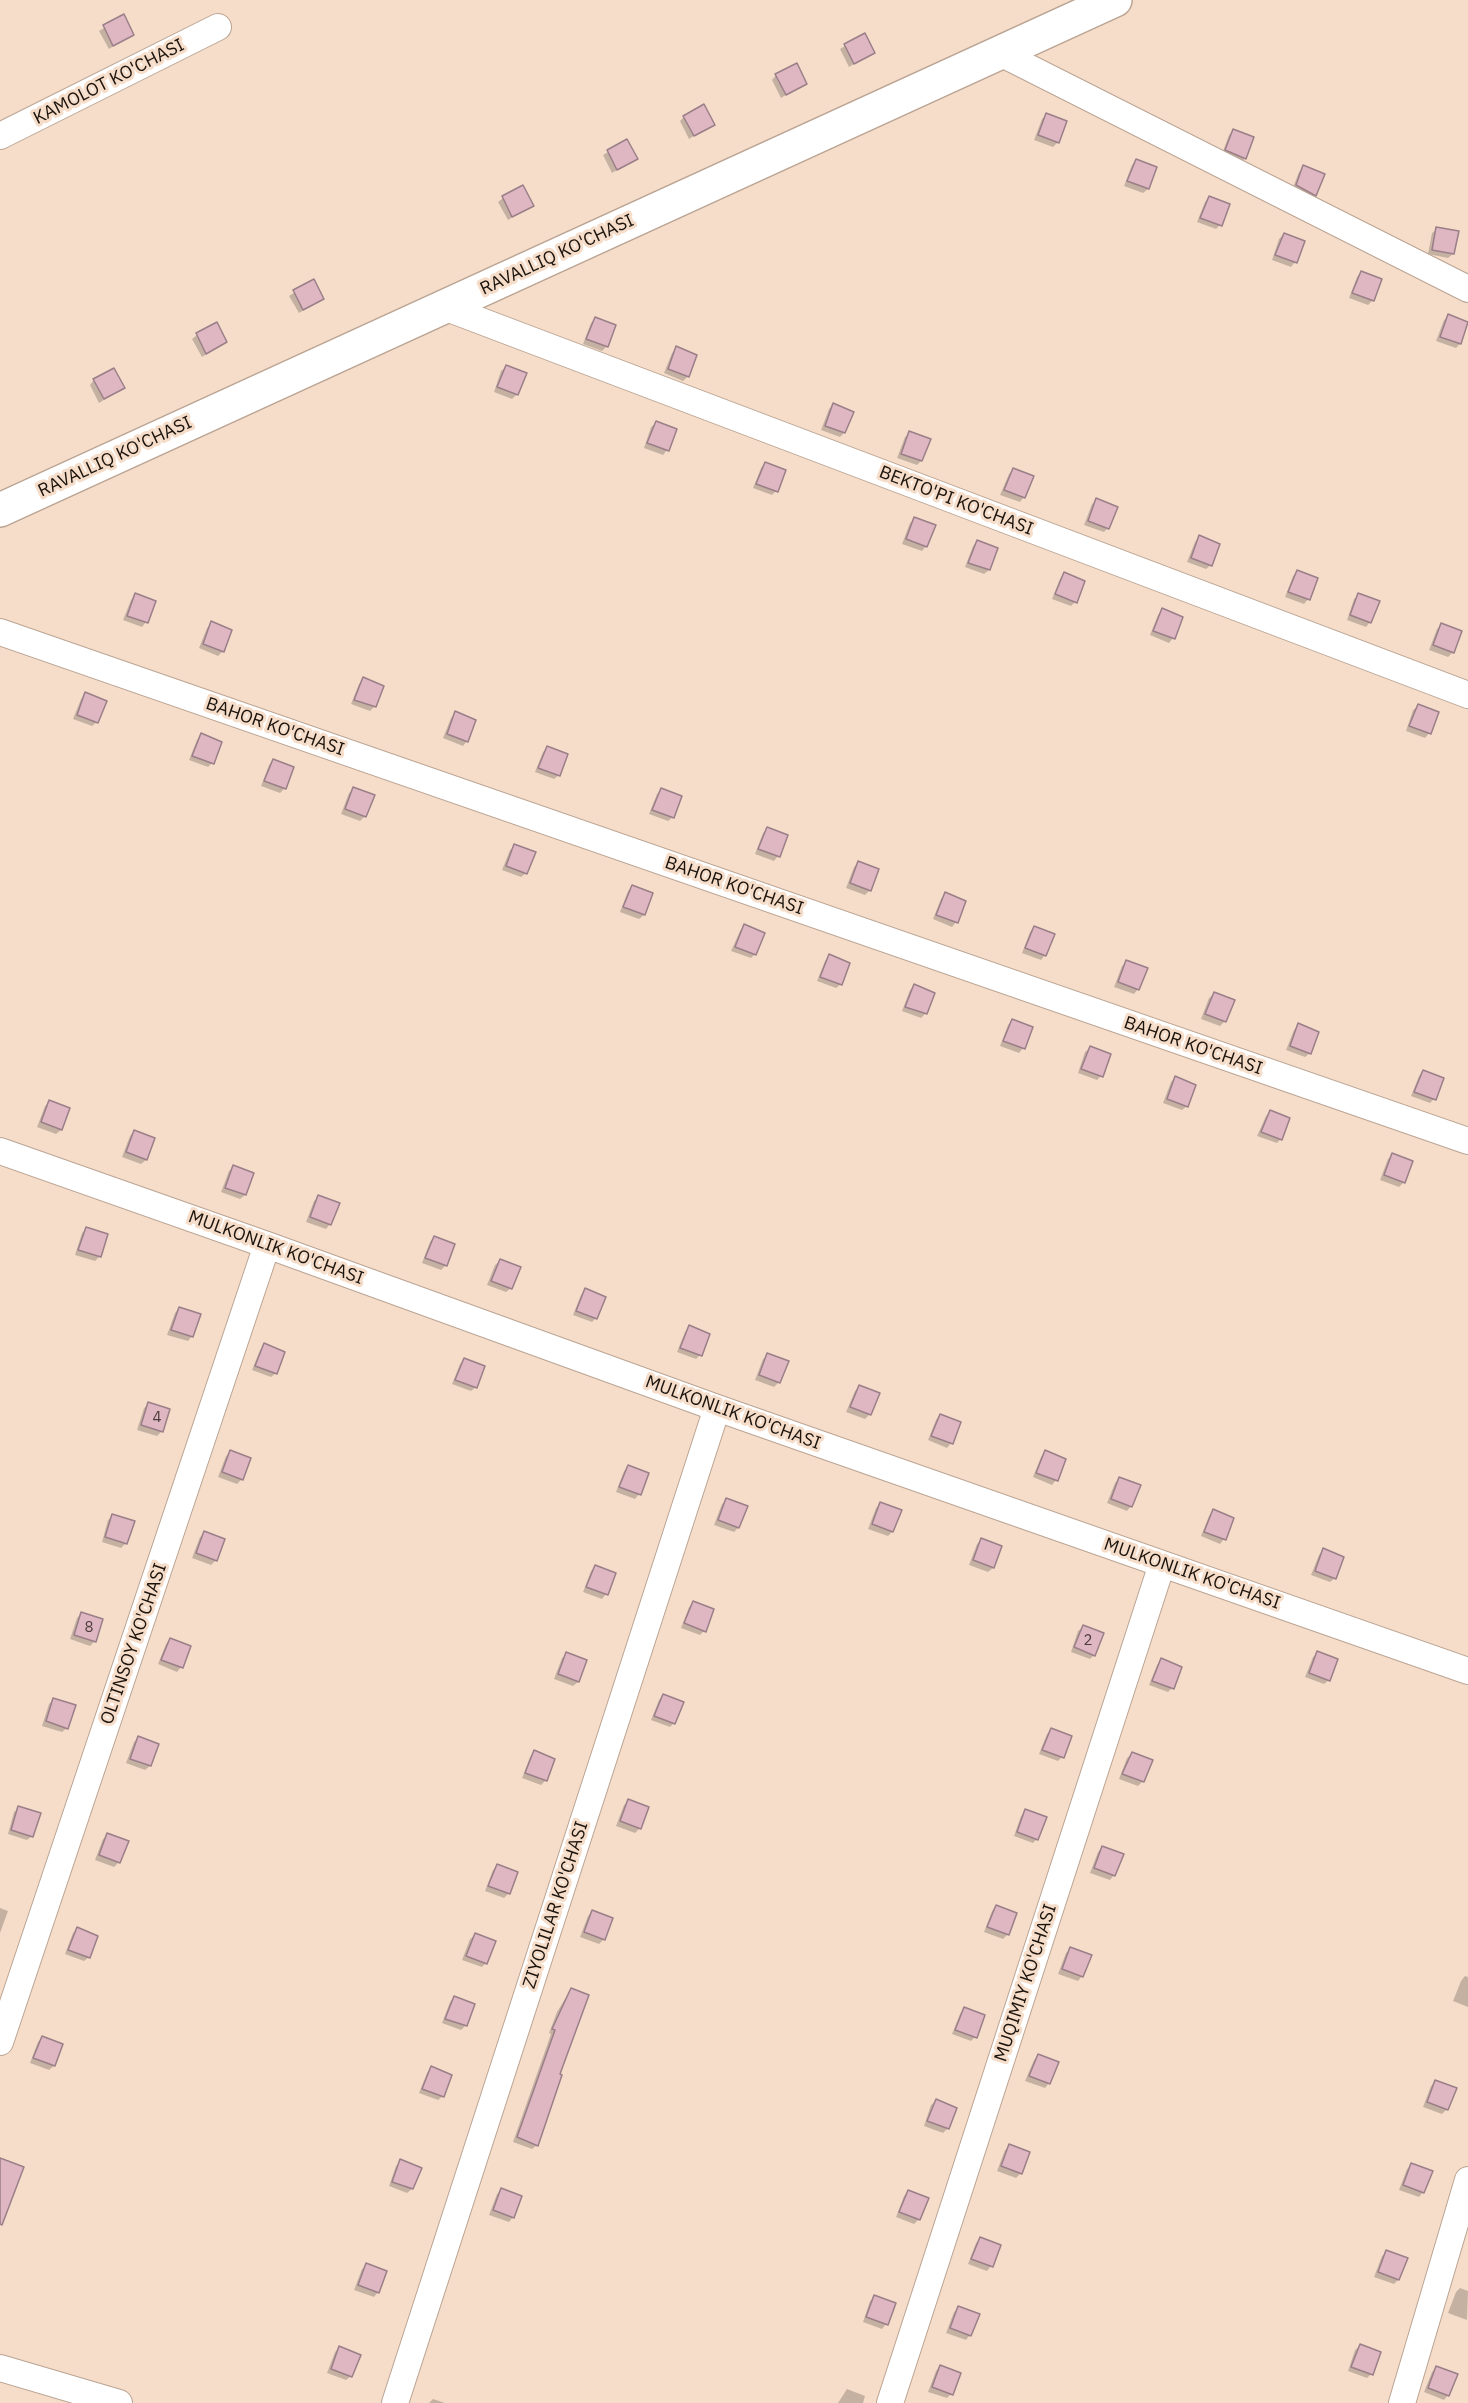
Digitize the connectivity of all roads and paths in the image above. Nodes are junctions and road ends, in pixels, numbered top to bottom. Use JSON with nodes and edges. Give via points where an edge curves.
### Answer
{"nodes":[{"id":1,"x":1102,"y":2,"type":"edge"},
{"id":2,"x":218,"y":27,"type":"dead end"},
{"id":3,"x":1000,"y":53,"type":"junction"},
{"id":4,"x":0,"y":136,"type":"edge"},
{"id":5,"x":1468,"y":289,"type":"edge"},
{"id":6,"x":444,"y":307,"type":"junction"},
{"id":7,"x":0,"y":510,"type":"edge"},
{"id":8,"x":0,"y":632,"type":"edge"},
{"id":9,"x":1468,"y":694,"type":"edge"},
{"id":10,"x":1468,"y":1141,"type":"edge"},
{"id":11,"x":0,"y":1151,"type":"edge"},
{"id":12,"x":267,"y":1245,"type":"junction"},
{"id":13,"x":717,"y":1408,"type":"junction"},
{"id":14,"x":1162,"y":1564,"type":"junction"},
{"id":15,"x":1468,"y":1671,"type":"edge"},
{"id":16,"x":0,"y":2042,"type":"edge"},
{"id":17,"x":1468,"y":2180,"type":"edge"},
{"id":18,"x":0,"y":2368,"type":"edge"},
{"id":19,"x":119,"y":2403,"type":"edge"},
{"id":20,"x":395,"y":2403,"type":"edge"},
{"id":21,"x":890,"y":2403,"type":"edge"},
{"id":22,"x":1402,"y":2403,"type":"edge"}],
"edges":[{"from":1,"to":3,"type":"street","name":"RAVALLIQ KO'CHASI"},
{"from":2,"to":4,"type":"street","name":"KAMOLOT KO'CHASI"},
{"from":3,"to":5,"type":"street"},
{"from":3,"to":6,"type":"street","name":"RAVALLIQ KO'CHASI"},
{"from":6,"to":7,"type":"street","name":"RAVALLIQ KO'CHASI"},
{"from":6,"to":9,"type":"street","name":"BEKTO'PI KO'CHASI"},
{"from":8,"to":10,"type":"street","name":"BAHOR KO'CHASI"},
{"from":11,"to":12,"type":"street","name":"MULKONLIK KO'CHASI"},
{"from":12,"to":13,"type":"street","name":"MULKONLIK KO'CHASI"},
{"from":12,"to":16,"type":"street","name":"OLTINSOY KO'CHASI"},
{"from":13,"to":14,"type":"street","name":"MULKONLIK KO'CHASI"},
{"from":13,"to":20,"type":"street","name":"ZIYOLILAR KO'CHASI"},
{"from":14,"to":15,"type":"street","name":"MULKONLIK KO'CHASI"},
{"from":14,"to":21,"type":"street","name":"MUQIMIY KO'CHASI"},
{"from":17,"to":22,"type":"street"},
{"from":18,"to":19,"type":"street"}]}
